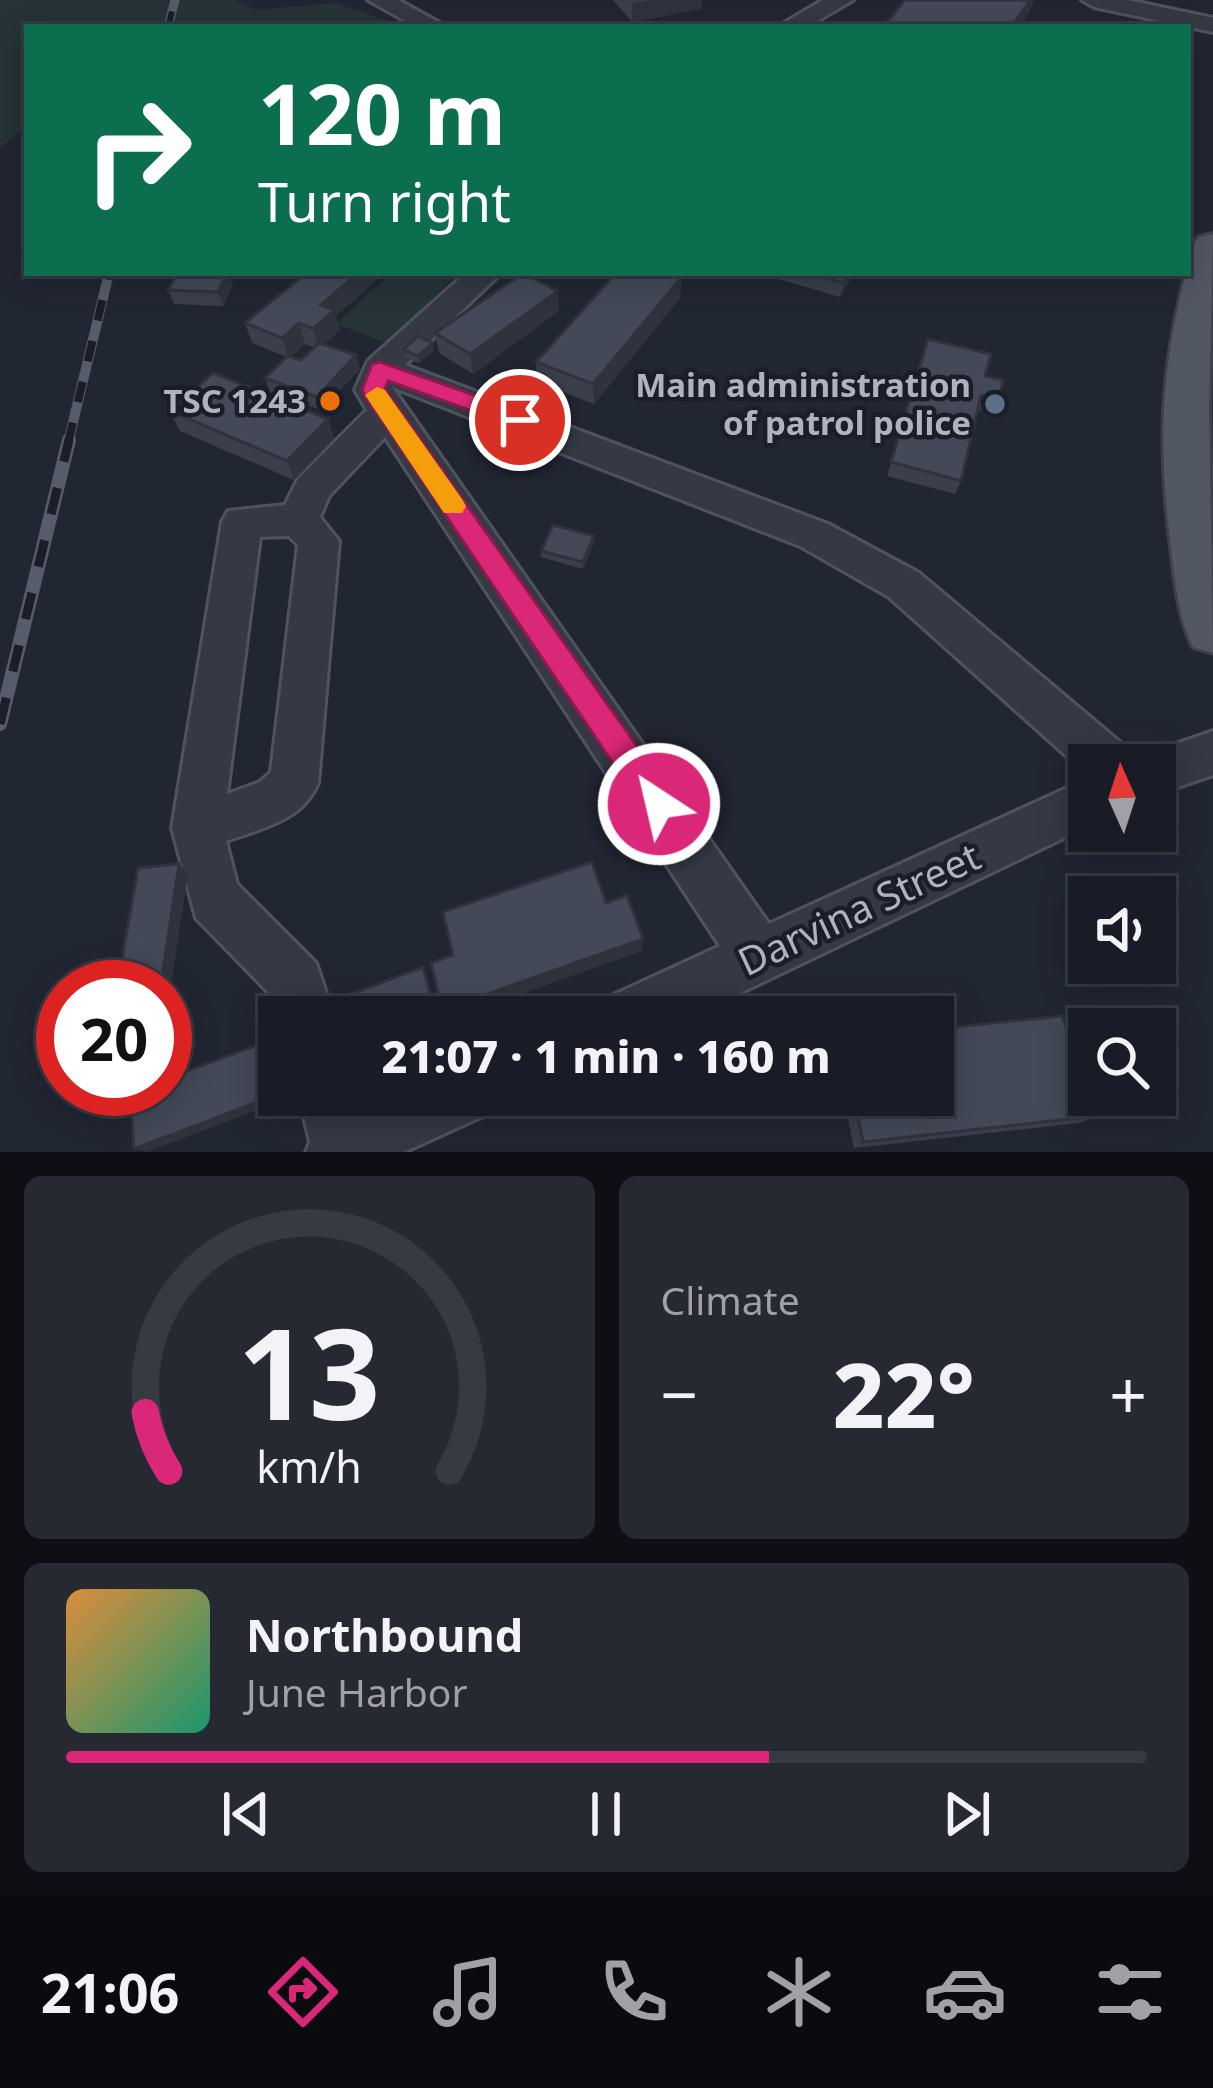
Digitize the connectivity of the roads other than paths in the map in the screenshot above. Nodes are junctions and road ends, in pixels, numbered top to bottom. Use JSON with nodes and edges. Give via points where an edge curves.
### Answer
{"nodes":[{"id":1,"x":380,"y":0,"type":"edge"},
{"id":2,"x":841,"y":0,"type":"edge"},
{"id":3,"x":1094,"y":0,"type":"edge"},
{"id":4,"x":429,"y":24,"type":"edge"},
{"id":5,"x":795,"y":24,"type":"edge"},
{"id":6,"x":1213,"y":25,"type":"edge"},
{"id":7,"x":1213,"y":246,"type":"edge"},
{"id":8,"x":482,"y":276,"type":"edge"},
{"id":9,"x":1204,"y":325,"type":"edge"},
{"id":10,"x":384,"y":390,"type":"junction"},
{"id":11,"x":298,"y":520,"type":"junction"},
{"id":12,"x":1213,"y":630,"type":"edge"},
{"id":13,"x":1087,"y":744,"type":"edge"},
{"id":14,"x":1213,"y":753,"type":"edge"},
{"id":15,"x":1176,"y":766,"type":"edge"},
{"id":16,"x":1068,"y":812,"type":"edge"},
{"id":17,"x":197,"y":828,"type":"junction"},
{"id":18,"x":758,"y":955,"type":"junction"},
{"id":19,"x":301,"y":996,"type":"edge"},
{"id":20,"x":673,"y":996,"type":"edge"},
{"id":21,"x":390,"y":1116,"type":"edge"},
{"id":22,"x":335,"y":1132,"type":"edge"}],
"edges":[{"from":1,"to":4,"type":"street"},
{"from":2,"to":5,"type":"street"},
{"from":3,"to":6,"type":"street"},
{"from":7,"to":9,"type":"main road"},
{"from":8,"to":10,"type":"street"},
{"from":9,"to":12,"type":"main road","via":[[1188,401]]},
{"from":10,"to":11,"type":"street"},
{"from":10,"to":13,"type":"street","via":[[814,535],[904,585]]},
{"from":10,"to":18,"type":"street"},
{"from":11,"to":17,"type":"street","via":[[242,521]]},
{"from":11,"to":17,"type":"street","via":[[319,542],[294,783],[276,800]]},
{"from":14,"to":15,"type":"street"},
{"from":16,"to":18,"type":"street","name":"Darvina Street"},
{"from":17,"to":19,"type":"street","via":[[214,899],[297,982]]},
{"from":18,"to":20,"type":"street","name":"Darvina Street"},
{"from":21,"to":22,"type":"street"}]}
